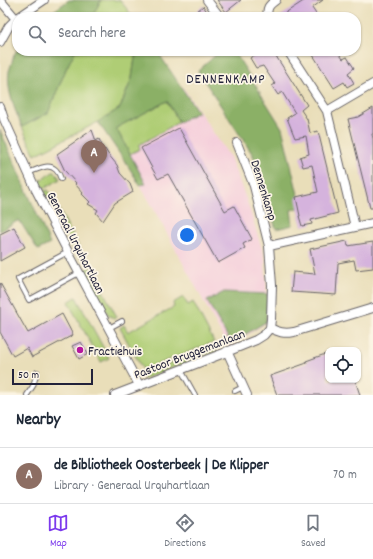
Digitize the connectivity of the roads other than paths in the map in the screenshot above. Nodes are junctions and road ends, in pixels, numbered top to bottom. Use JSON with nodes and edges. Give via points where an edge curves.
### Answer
{"nodes":[{"id":1,"x":0,"y":0,"type":"edge"},
{"id":2,"x":44,"y":0,"type":"edge"},
{"id":3,"x":206,"y":0,"type":"edge"},
{"id":4,"x":276,"y":0,"type":"edge"},
{"id":5,"x":26,"y":12,"type":"edge"},
{"id":6,"x":216,"y":12,"type":"edge"},
{"id":7,"x":267,"y":12,"type":"edge"},
{"id":8,"x":12,"y":13,"type":"edge"},
{"id":9,"x":12,"y":23,"type":"edge"},
{"id":10,"x":0,"y":42,"type":"edge"},
{"id":11,"x":291,"y":56,"type":"edge"},
{"id":12,"x":373,"y":84,"type":"edge"},
{"id":13,"x":0,"y":107,"type":"edge"},
{"id":14,"x":327,"y":111,"type":"junction"},
{"id":15,"x":237,"y":142,"type":"dead end"},
{"id":16,"x":28,"y":173,"type":"junction"},
{"id":17,"x":61,"y":178,"type":"dead end"},
{"id":18,"x":373,"y":223,"type":"edge"},
{"id":19,"x":355,"y":226,"type":"junction"},
{"id":20,"x":269,"y":246,"type":"junction"},
{"id":21,"x":68,"y":252,"type":"junction"},
{"id":22,"x":79,"y":273,"type":"junction"},
{"id":23,"x":373,"y":308,"type":"edge"},
{"id":24,"x":122,"y":321,"type":"dead end"},
{"id":25,"x":108,"y":328,"type":"junction"},
{"id":26,"x":270,"y":328,"type":"junction"},
{"id":27,"x":227,"y":351,"type":"junction"},
{"id":28,"x":181,"y":369,"type":"junction"},
{"id":29,"x":38,"y":372,"type":"dead end"},
{"id":30,"x":140,"y":386,"type":"junction"},
{"id":31,"x":235,"y":391,"type":"dead end"},
{"id":32,"x":245,"y":391,"type":"edge"},
{"id":33,"x":27,"y":395,"type":"edge"},
{"id":34,"x":115,"y":395,"type":"edge"},
{"id":35,"x":195,"y":395,"type":"edge"}],
"edges":[{"from":1,"to":8,"type":"street"},
{"from":2,"to":5,"type":"street"},
{"from":3,"to":6,"type":"street"},
{"from":4,"to":7,"type":"street","via":[[269,5]]},
{"from":9,"to":10,"type":"street"},
{"from":11,"to":14,"type":"street"},
{"from":12,"to":14,"type":"street"},
{"from":13,"to":16,"type":"street","name":"Generaal Urquhartlaan"},
{"from":14,"to":19,"type":"street"},
{"from":15,"to":20,"type":"street","name":"Dennenkamp","via":[[254,186]]},
{"from":16,"to":17,"type":"lane","via":[[51,166]]},
{"from":16,"to":21,"type":"street","name":"Generaal Urquhartlaan"},
{"from":18,"to":19,"type":"street"},
{"from":19,"to":20,"type":"street"},
{"from":20,"to":26,"type":"street","name":"Dennenkamp","via":[[272,285]]},
{"from":21,"to":22,"type":"street","name":"Generaal Urquhartlaan"},
{"from":21,"to":22,"type":"lane","via":[[18,279],[29,300]]},
{"from":22,"to":25,"type":"street","name":"Generaal Urquhartlaan"},
{"from":23,"to":26,"type":"street","via":[[290,333]]},
{"from":24,"to":25,"type":"lane"},
{"from":25,"to":30,"type":"street","name":"Generaal Urquhartlaan"},
{"from":26,"to":27,"type":"street","name":"Pastoor Bruggemanlaan","via":[[256,340]]},
{"from":27,"to":28,"type":"street","name":"Pastoor Bruggemanlaan"},
{"from":27,"to":32,"type":"street"},
{"from":28,"to":30,"type":"street","name":"Pastoor Bruggemanlaan"},
{"from":28,"to":35,"type":"lane"},
{"from":29,"to":33,"type":"lane"},
{"from":30,"to":34,"type":"street","name":"Pastoor Bruggemanlaan"},
{"from":31,"to":32,"type":"lane"}]}
